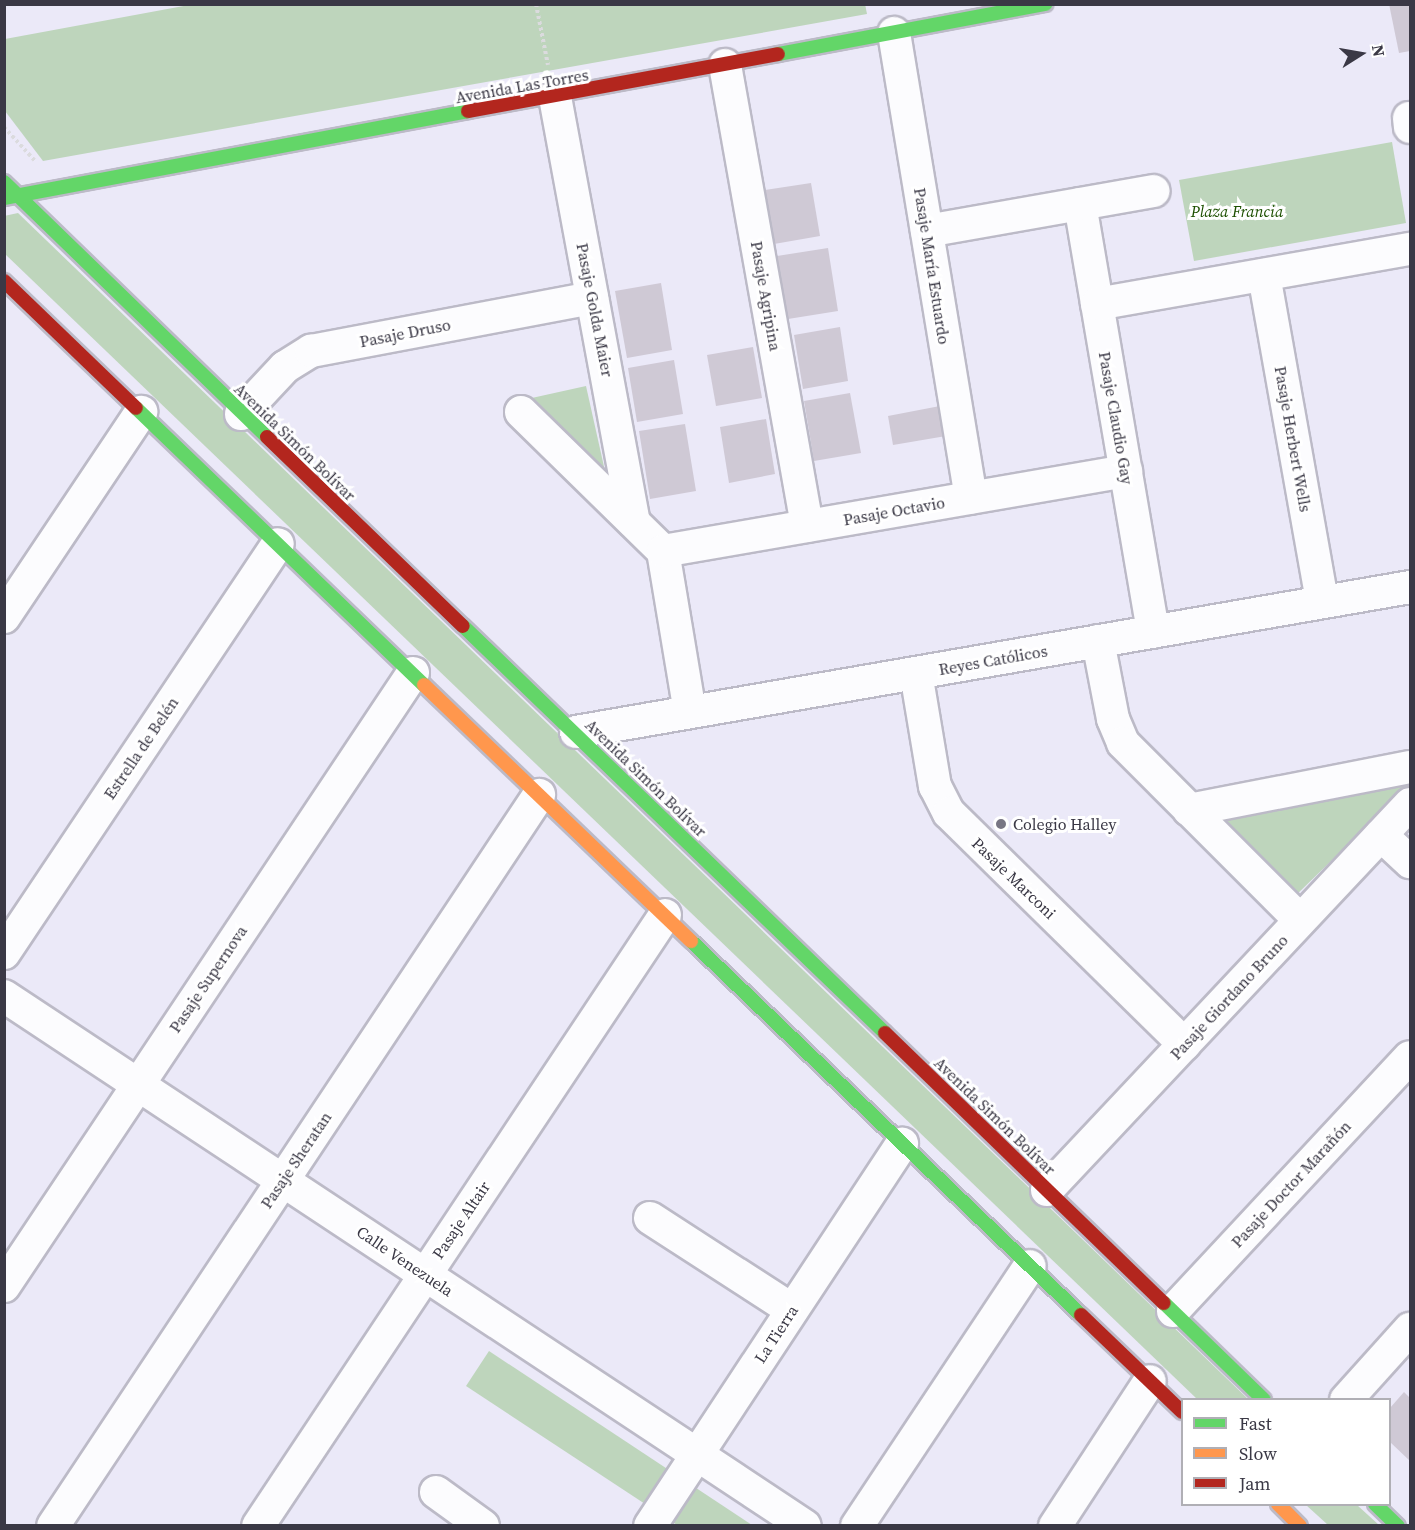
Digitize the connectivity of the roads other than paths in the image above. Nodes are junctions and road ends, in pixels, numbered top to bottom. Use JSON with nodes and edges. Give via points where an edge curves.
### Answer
{"nodes":[{"id":1,"x":1045,"y":4,"type":"edge"},
{"id":2,"x":894,"y":33,"type":"junction"},
{"id":3,"x":725,"y":65,"type":"junction"},
{"id":4,"x":555,"y":97,"type":"junction"},
{"id":5,"x":4,"y":182,"type":"edge"},
{"id":6,"x":1153,"y":191,"type":"dead end"},
{"id":7,"x":10,"y":196,"type":"edge"},
{"id":8,"x":1080,"y":204,"type":"junction"},
{"id":9,"x":927,"y":231,"type":"junction"},
{"id":10,"x":1410,"y":249,"type":"edge"},
{"id":11,"x":1264,"y":275,"type":"junction"},
{"id":12,"x":8,"y":294,"type":"edge"},
{"id":13,"x":592,"y":298,"type":"junction"},
{"id":14,"x":1097,"y":304,"type":"junction"},
{"id":15,"x":141,"y":412,"type":"junction"},
{"id":16,"x":521,"y":412,"type":"dead end"},
{"id":17,"x":241,"y":414,"type":"junction"},
{"id":18,"x":1126,"y":471,"type":"junction"},
{"id":19,"x":971,"y":498,"type":"junction"},
{"id":20,"x":634,"y":522,"type":"junction"},
{"id":21,"x":807,"y":526,"type":"junction"},
{"id":22,"x":278,"y":544,"type":"junction"},
{"id":23,"x":663,"y":551,"type":"junction"},
{"id":24,"x":1410,"y":587,"type":"edge"},
{"id":25,"x":1322,"y":602,"type":"junction"},
{"id":26,"x":4,"y":617,"type":"edge"},
{"id":27,"x":1153,"y":632,"type":"junction"},
{"id":28,"x":1098,"y":641,"type":"junction"},
{"id":29,"x":412,"y":673,"type":"junction"},
{"id":30,"x":916,"y":673,"type":"junction"},
{"id":31,"x":690,"y":712,"type":"junction"},
{"id":32,"x":576,"y":732,"type":"junction"},
{"id":33,"x":1410,"y":766,"type":"edge"},
{"id":34,"x":539,"y":795,"type":"junction"},
{"id":35,"x":1410,"y":804,"type":"edge"},
{"id":36,"x":1189,"y":810,"type":"junction"},
{"id":37,"x":1381,"y":835,"type":"junction"},
{"id":38,"x":1410,"y":862,"type":"edge"},
{"id":39,"x":665,"y":915,"type":"junction"},
{"id":40,"x":1300,"y":920,"type":"junction"},
{"id":41,"x":4,"y":953,"type":"edge"},
{"id":42,"x":4,"y":996,"type":"edge"},
{"id":43,"x":1184,"y":1044,"type":"junction"},
{"id":44,"x":1410,"y":1057,"type":"edge"},
{"id":45,"x":138,"y":1084,"type":"junction"},
{"id":46,"x":902,"y":1143,"type":"junction"},
{"id":47,"x":283,"y":1180,"type":"junction"},
{"id":48,"x":1047,"y":1190,"type":"junction"},
{"id":49,"x":650,"y":1218,"type":"dead end"},
{"id":50,"x":1030,"y":1266,"type":"junction"},
{"id":51,"x":425,"y":1274,"type":"junction"},
{"id":52,"x":4,"y":1286,"type":"edge"},
{"id":53,"x":792,"y":1310,"type":"junction"},
{"id":54,"x":1173,"y":1311,"type":"junction"},
{"id":55,"x":1410,"y":1329,"type":"edge"},
{"id":56,"x":1150,"y":1382,"type":"junction"},
{"id":57,"x":1262,"y":1398,"type":"edge"},
{"id":58,"x":1348,"y":1398,"type":"edge"},
{"id":59,"x":1181,"y":1411,"type":"edge"},
{"id":60,"x":697,"y":1454,"type":"junction"},
{"id":61,"x":436,"y":1492,"type":"dead end"},
{"id":62,"x":1280,"y":1506,"type":"edge"},
{"id":63,"x":1377,"y":1506,"type":"edge"},
{"id":64,"x":53,"y":1526,"type":"edge"},
{"id":65,"x":258,"y":1526,"type":"edge"},
{"id":66,"x":483,"y":1526,"type":"edge"},
{"id":67,"x":650,"y":1526,"type":"edge"},
{"id":68,"x":805,"y":1526,"type":"edge"},
{"id":69,"x":857,"y":1526,"type":"edge"},
{"id":70,"x":1055,"y":1526,"type":"edge"},
{"id":71,"x":1300,"y":1526,"type":"edge"},
{"id":72,"x":1398,"y":1526,"type":"edge"}],
"edges":[{"from":1,"to":2,"type":"main road","name":"Avenida Las Torres"},
{"from":2,"to":3,"type":"main road","name":"Avenida Las Torres"},
{"from":2,"to":9,"type":"street","name":"Pasaje María Estuardo"},
{"from":3,"to":4,"type":"main road","name":"Avenida Las Torres"},
{"from":3,"to":21,"type":"street","name":"Pasaje Agripina"},
{"from":4,"to":7,"type":"main road","name":"Avenida Las Torres"},
{"from":4,"to":13,"type":"street","name":"Pasaje Golda Maier"},
{"from":5,"to":7,"type":"main road","name":"Avenida Simón Bolívar"},
{"from":6,"to":8,"type":"street"},
{"from":7,"to":17,"type":"main road","name":"Avenida Simón Bolívar"},
{"from":8,"to":9,"type":"street"},
{"from":8,"to":14,"type":"street","name":"Pasaje Claudio Gay"},
{"from":9,"to":19,"type":"street","name":"Pasaje María Estuardo"},
{"from":10,"to":11,"type":"street"},
{"from":11,"to":14,"type":"street"},
{"from":11,"to":25,"type":"street","name":"Pasaje Herbert Wells"},
{"from":12,"to":15,"type":"main road"},
{"from":13,"to":17,"type":"street","name":"Pasaje Druso","via":[[311,351],[285,367]]},
{"from":13,"to":20,"type":"street","name":"Pasaje Golda Maier"},
{"from":14,"to":18,"type":"street","name":"Pasaje Claudio Gay"},
{"from":15,"to":22,"type":"main road"},
{"from":15,"to":26,"type":"street"},
{"from":16,"to":20,"type":"street"},
{"from":17,"to":32,"type":"main road","name":"Avenida Simón Bolívar"},
{"from":18,"to":19,"type":"street","name":"Pasaje Octavio"},
{"from":18,"to":27,"type":"street","name":"Pasaje Claudio Gay"},
{"from":19,"to":21,"type":"street","name":"Pasaje Octavio"},
{"from":20,"to":23,"type":"street"},
{"from":21,"to":23,"type":"street","name":"Pasaje Octavio"},
{"from":22,"to":29,"type":"main road"},
{"from":22,"to":41,"type":"street","name":"Estrella de Belén"},
{"from":23,"to":31,"type":"street"},
{"from":24,"to":25,"type":"street","name":"Reyes Católicos"},
{"from":25,"to":27,"type":"street","name":"Reyes Católicos"},
{"from":27,"to":28,"type":"street","name":"Reyes Católicos"},
{"from":28,"to":30,"type":"street","name":"Reyes Católicos"},
{"from":28,"to":36,"type":"street","via":[[1118,736]]},
{"from":29,"to":34,"type":"main road"},
{"from":29,"to":45,"type":"street","name":"Pasaje Supernova"},
{"from":30,"to":31,"type":"street","name":"Reyes Católicos"},
{"from":30,"to":43,"type":"street","name":"Pasaje Marconi","via":[[935,786],[949,813]]},
{"from":31,"to":32,"type":"street","name":"Reyes Católicos"},
{"from":32,"to":48,"type":"main road","name":"Avenida Simón Bolívar"},
{"from":33,"to":36,"type":"street"},
{"from":34,"to":39,"type":"main road"},
{"from":34,"to":47,"type":"street","name":"Pasaje Sheratan"},
{"from":35,"to":37,"type":"street","name":"Pasaje Giordano Bruno"},
{"from":36,"to":40,"type":"street"},
{"from":37,"to":38,"type":"street"},
{"from":37,"to":40,"type":"street","name":"Pasaje Giordano Bruno"},
{"from":39,"to":46,"type":"main road"},
{"from":39,"to":51,"type":"street","name":"Pasaje Altair"},
{"from":40,"to":43,"type":"street","name":"Pasaje Giordano Bruno"},
{"from":42,"to":45,"type":"street","name":"Calle Venezuela"},
{"from":43,"to":48,"type":"street","name":"Pasaje Giordano Bruno"},
{"from":44,"to":54,"type":"street","name":"Pasaje Doctor Marañón"},
{"from":45,"to":47,"type":"street","name":"Calle Venezuela"},
{"from":45,"to":52,"type":"street","name":"Pasaje Supernova"},
{"from":46,"to":50,"type":"main road"},
{"from":46,"to":53,"type":"street","name":"La Tierra"},
{"from":47,"to":51,"type":"street","name":"Calle Venezuela"},
{"from":47,"to":64,"type":"street","name":"Pasaje Sheratan"},
{"from":48,"to":54,"type":"main road","name":"Avenida Simón Bolívar"},
{"from":49,"to":53,"type":"street"},
{"from":50,"to":56,"type":"main road"},
{"from":50,"to":69,"type":"street"},
{"from":51,"to":60,"type":"street","name":"Calle Venezuela"},
{"from":51,"to":65,"type":"street","name":"Pasaje Altair"},
{"from":53,"to":60,"type":"street","name":"La Tierra"},
{"from":54,"to":57,"type":"main road","name":"Avenida Simón Bolívar"},
{"from":55,"to":58,"type":"street"},
{"from":56,"to":59,"type":"main road"},
{"from":56,"to":70,"type":"street"},
{"from":60,"to":67,"type":"street","name":"La Tierra"},
{"from":60,"to":68,"type":"street","name":"Calle Venezuela"},
{"from":61,"to":66,"type":"street"},
{"from":62,"to":71,"type":"main road"},
{"from":63,"to":72,"type":"main road"}]}
